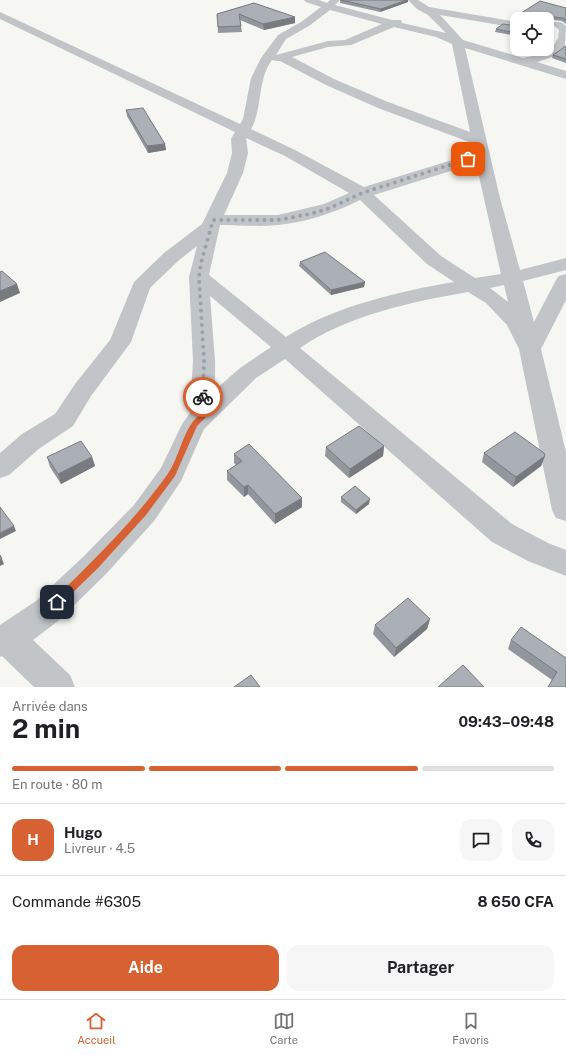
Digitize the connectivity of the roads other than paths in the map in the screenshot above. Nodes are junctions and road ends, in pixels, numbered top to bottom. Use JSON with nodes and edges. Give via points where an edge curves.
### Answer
{"nodes":[{"id":1,"x":308,"y":0,"type":"edge"},
{"id":2,"x":332,"y":3,"type":"edge"},
{"id":3,"x":414,"y":7,"type":"edge"},
{"id":4,"x":0,"y":15,"type":"edge"},
{"id":5,"x":557,"y":23,"type":"edge"},
{"id":6,"x":394,"y":24,"type":"junction"},
{"id":7,"x":510,"y":24,"type":"edge"},
{"id":8,"x":458,"y":42,"type":"junction"},
{"id":9,"x":282,"y":57,"type":"junction"},
{"id":10,"x":264,"y":61,"type":"junction"},
{"id":11,"x":522,"y":62,"type":"junction"},
{"id":12,"x":566,"y":75,"type":"edge"},
{"id":13,"x":242,"y":132,"type":"junction"},
{"id":14,"x":481,"y":148,"type":"junction"},
{"id":15,"x":362,"y":193,"type":"junction"},
{"id":16,"x":211,"y":224,"type":"junction"},
{"id":17,"x":566,"y":264,"type":"edge"},
{"id":18,"x":199,"y":277,"type":"junction"},
{"id":19,"x":512,"y":278,"type":"junction"},
{"id":20,"x":566,"y":280,"type":"edge"},
{"id":21,"x":472,"y":285,"type":"junction"},
{"id":22,"x":287,"y":349,"type":"junction"},
{"id":23,"x":530,"y":349,"type":"junction"},
{"id":24,"x":202,"y":417,"type":"junction"},
{"id":25,"x":0,"y":468,"type":"edge"},
{"id":26,"x":566,"y":510,"type":"edge"},
{"id":27,"x":566,"y":563,"type":"edge"},
{"id":28,"x":4,"y":640,"type":"edge"},
{"id":29,"x":58,"y":687,"type":"edge"}],
"edges":[{"from":1,"to":2,"type":"street"},
{"from":2,"to":6,"type":"street","via":[[352,14]]},
{"from":2,"to":10,"type":"street","via":[[305,24],[282,37]]},
{"from":3,"to":6,"type":"street"},
{"from":3,"to":7,"type":"street"},
{"from":3,"to":8,"type":"street","via":[[432,14]]},
{"from":4,"to":13,"type":"street"},
{"from":5,"to":11,"type":"street","via":[[564,29],[565,38],[557,51]]},
{"from":6,"to":8,"type":"street"},
{"from":6,"to":9,"type":"street","via":[[347,43],[328,44]]},
{"from":8,"to":11,"type":"street"},
{"from":8,"to":14,"type":"street"},
{"from":9,"to":10,"type":"street"},
{"from":9,"to":14,"type":"street","via":[[330,82]]},
{"from":10,"to":13,"type":"street","via":[[257,78],[250,119]]},
{"from":11,"to":12,"type":"street"},
{"from":13,"to":15,"type":"street","via":[[290,153]]},
{"from":13,"to":16,"type":"street","via":[[238,139],[240,153],[235,173]]},
{"from":14,"to":15,"type":"street"},
{"from":14,"to":19,"type":"street"},
{"from":15,"to":16,"type":"street","via":[[330,208],[278,220]]},
{"from":15,"to":21,"type":"street","via":[[434,260]]},
{"from":16,"to":18,"type":"street"},
{"from":16,"to":25,"type":"street","via":[[171,257],[142,286],[120,342],[83,390],[64,420],[31,441]]},
{"from":17,"to":19,"type":"street"},
{"from":18,"to":22,"type":"street"},
{"from":18,"to":24,"type":"street","via":[[204,361]]},
{"from":19,"to":21,"type":"street"},
{"from":19,"to":23,"type":"street"},
{"from":20,"to":23,"type":"street"},
{"from":21,"to":22,"type":"street","via":[[380,304],[312,330]]},
{"from":21,"to":23,"type":"street","via":[[494,299],[516,322]]},
{"from":22,"to":24,"type":"street","via":[[248,373]]},
{"from":22,"to":27,"type":"street","via":[[502,533]]},
{"from":23,"to":26,"type":"street"},
{"from":24,"to":28,"type":"street","via":[[194,424],[172,474],[144,513],[48,612]]},
{"from":28,"to":29,"type":"street"}]}
